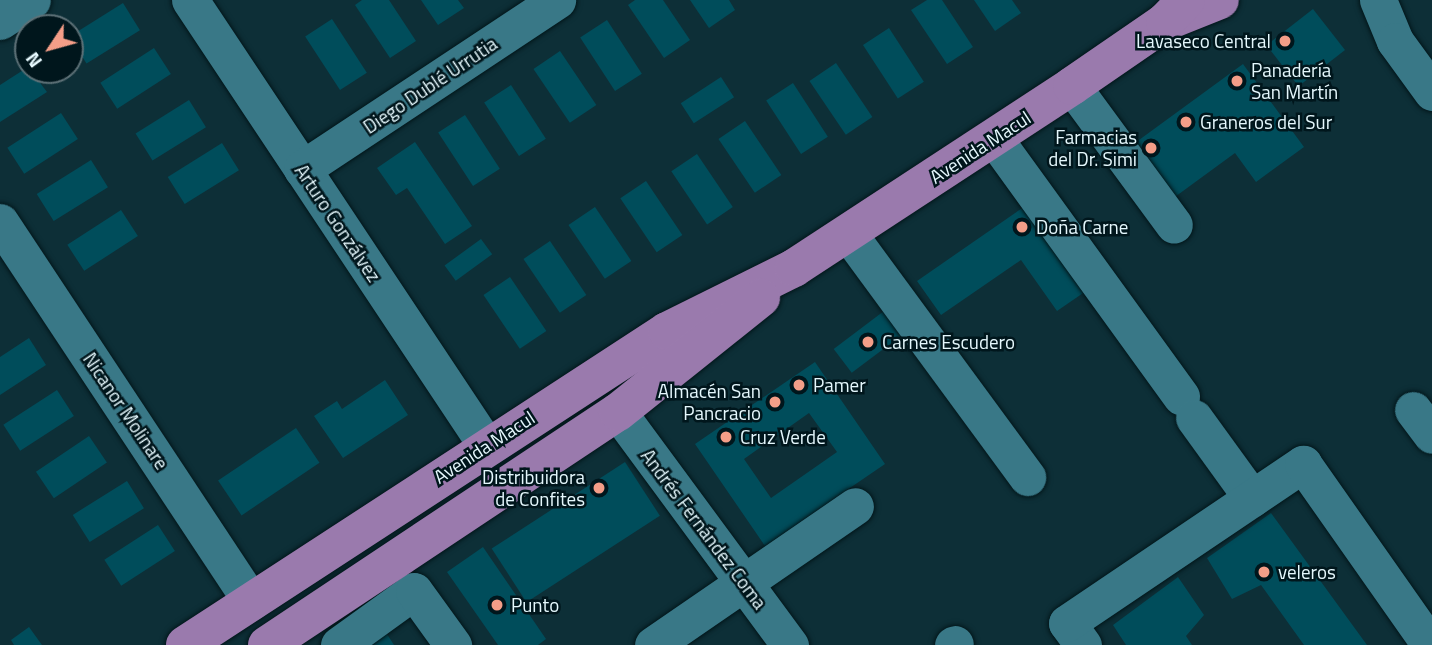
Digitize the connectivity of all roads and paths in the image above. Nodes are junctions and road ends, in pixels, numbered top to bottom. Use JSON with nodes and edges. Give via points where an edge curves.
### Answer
{"nodes":[{"id":1,"x":32,"y":0,"type":"edge"},
{"id":2,"x":190,"y":0,"type":"edge"},
{"id":3,"x":557,"y":0,"type":"edge"},
{"id":4,"x":1220,"y":0,"type":"edge"},
{"id":5,"x":1378,"y":0,"type":"edge"},
{"id":6,"x":1175,"y":11,"type":"edge"},
{"id":7,"x":0,"y":21,"type":"edge"},
{"id":8,"x":1072,"y":86,"type":"junction"},
{"id":9,"x":1432,"y":92,"type":"edge"},
{"id":10,"x":994,"y":138,"type":"junction"},
{"id":11,"x":302,"y":169,"type":"junction"},
{"id":12,"x":0,"y":222,"type":"edge"},
{"id":13,"x":1174,"y":225,"type":"dead end"},
{"id":14,"x":848,"y":233,"type":"junction"},
{"id":15,"x":794,"y":268,"type":"junction"},
{"id":16,"x":618,"y":412,"type":"junction"},
{"id":17,"x":486,"y":445,"type":"junction"},
{"id":18,"x":1027,"y":477,"type":"dead end"},
{"id":19,"x":1252,"y":498,"type":"junction"},
{"id":20,"x":855,"y":506,"type":"dead end"},
{"id":21,"x":429,"y":537,"type":"junction"},
{"id":22,"x":745,"y":583,"type":"junction"},
{"id":23,"x":414,"y":591,"type":"junction"},
{"id":24,"x":251,"y":601,"type":"junction"},
{"id":25,"x":1427,"y":644,"type":"edge"},
{"id":26,"x":185,"y":645,"type":"edge"},
{"id":27,"x":267,"y":645,"type":"edge"},
{"id":28,"x":339,"y":645,"type":"edge"},
{"id":29,"x":453,"y":645,"type":"edge"},
{"id":30,"x":653,"y":645,"type":"edge"},
{"id":31,"x":790,"y":645,"type":"edge"},
{"id":32,"x":1083,"y":645,"type":"edge"}],
"edges":[{"from":1,"to":7,"type":"street"},
{"from":2,"to":11,"type":"street","name":"Arturo Gonzálvez"},
{"from":3,"to":11,"type":"street","name":"Diego Dublé Urrutia"},
{"from":4,"to":6,"type":"main road","name":"Avenida Macul"},
{"from":5,"to":9,"type":"street","via":[[1395,41]]},
{"from":6,"to":8,"type":"main road","name":"Avenida Macul"},
{"from":8,"to":10,"type":"main road","name":"Avenida Macul"},
{"from":8,"to":13,"type":"street"},
{"from":10,"to":14,"type":"main road","name":"Avenida Macul"},
{"from":10,"to":19,"type":"street"},
{"from":11,"to":17,"type":"street","name":"Arturo Gonzálvez"},
{"from":12,"to":24,"type":"street","name":"Nicanor Molinare"},
{"from":14,"to":15,"type":"main road","name":"Avenida Macul"},
{"from":14,"to":18,"type":"street"},
{"from":15,"to":16,"type":"main road","name":"Avenida Macul"},
{"from":15,"to":17,"type":"main road","name":"Avenida Macul","via":[[667,331]]},
{"from":16,"to":21,"type":"main road","name":"Avenida Macul"},
{"from":16,"to":22,"type":"street","name":"Andrés Fernández Coma"},
{"from":17,"to":24,"type":"main road","name":"Avenida Macul"},
{"from":19,"to":25,"type":"street","via":[[1303,464]]},
{"from":19,"to":32,"type":"street","via":[[1067,623]]},
{"from":20,"to":22,"type":"street"},
{"from":21,"to":23,"type":"street"},
{"from":21,"to":27,"type":"main road","name":"Avenida Macul"},
{"from":22,"to":30,"type":"street"},
{"from":22,"to":31,"type":"street","name":"Andrés Fernández Coma"},
{"from":23,"to":28,"type":"street"},
{"from":23,"to":29,"type":"street"},
{"from":24,"to":26,"type":"main road","name":"Avenida Macul"}]}
